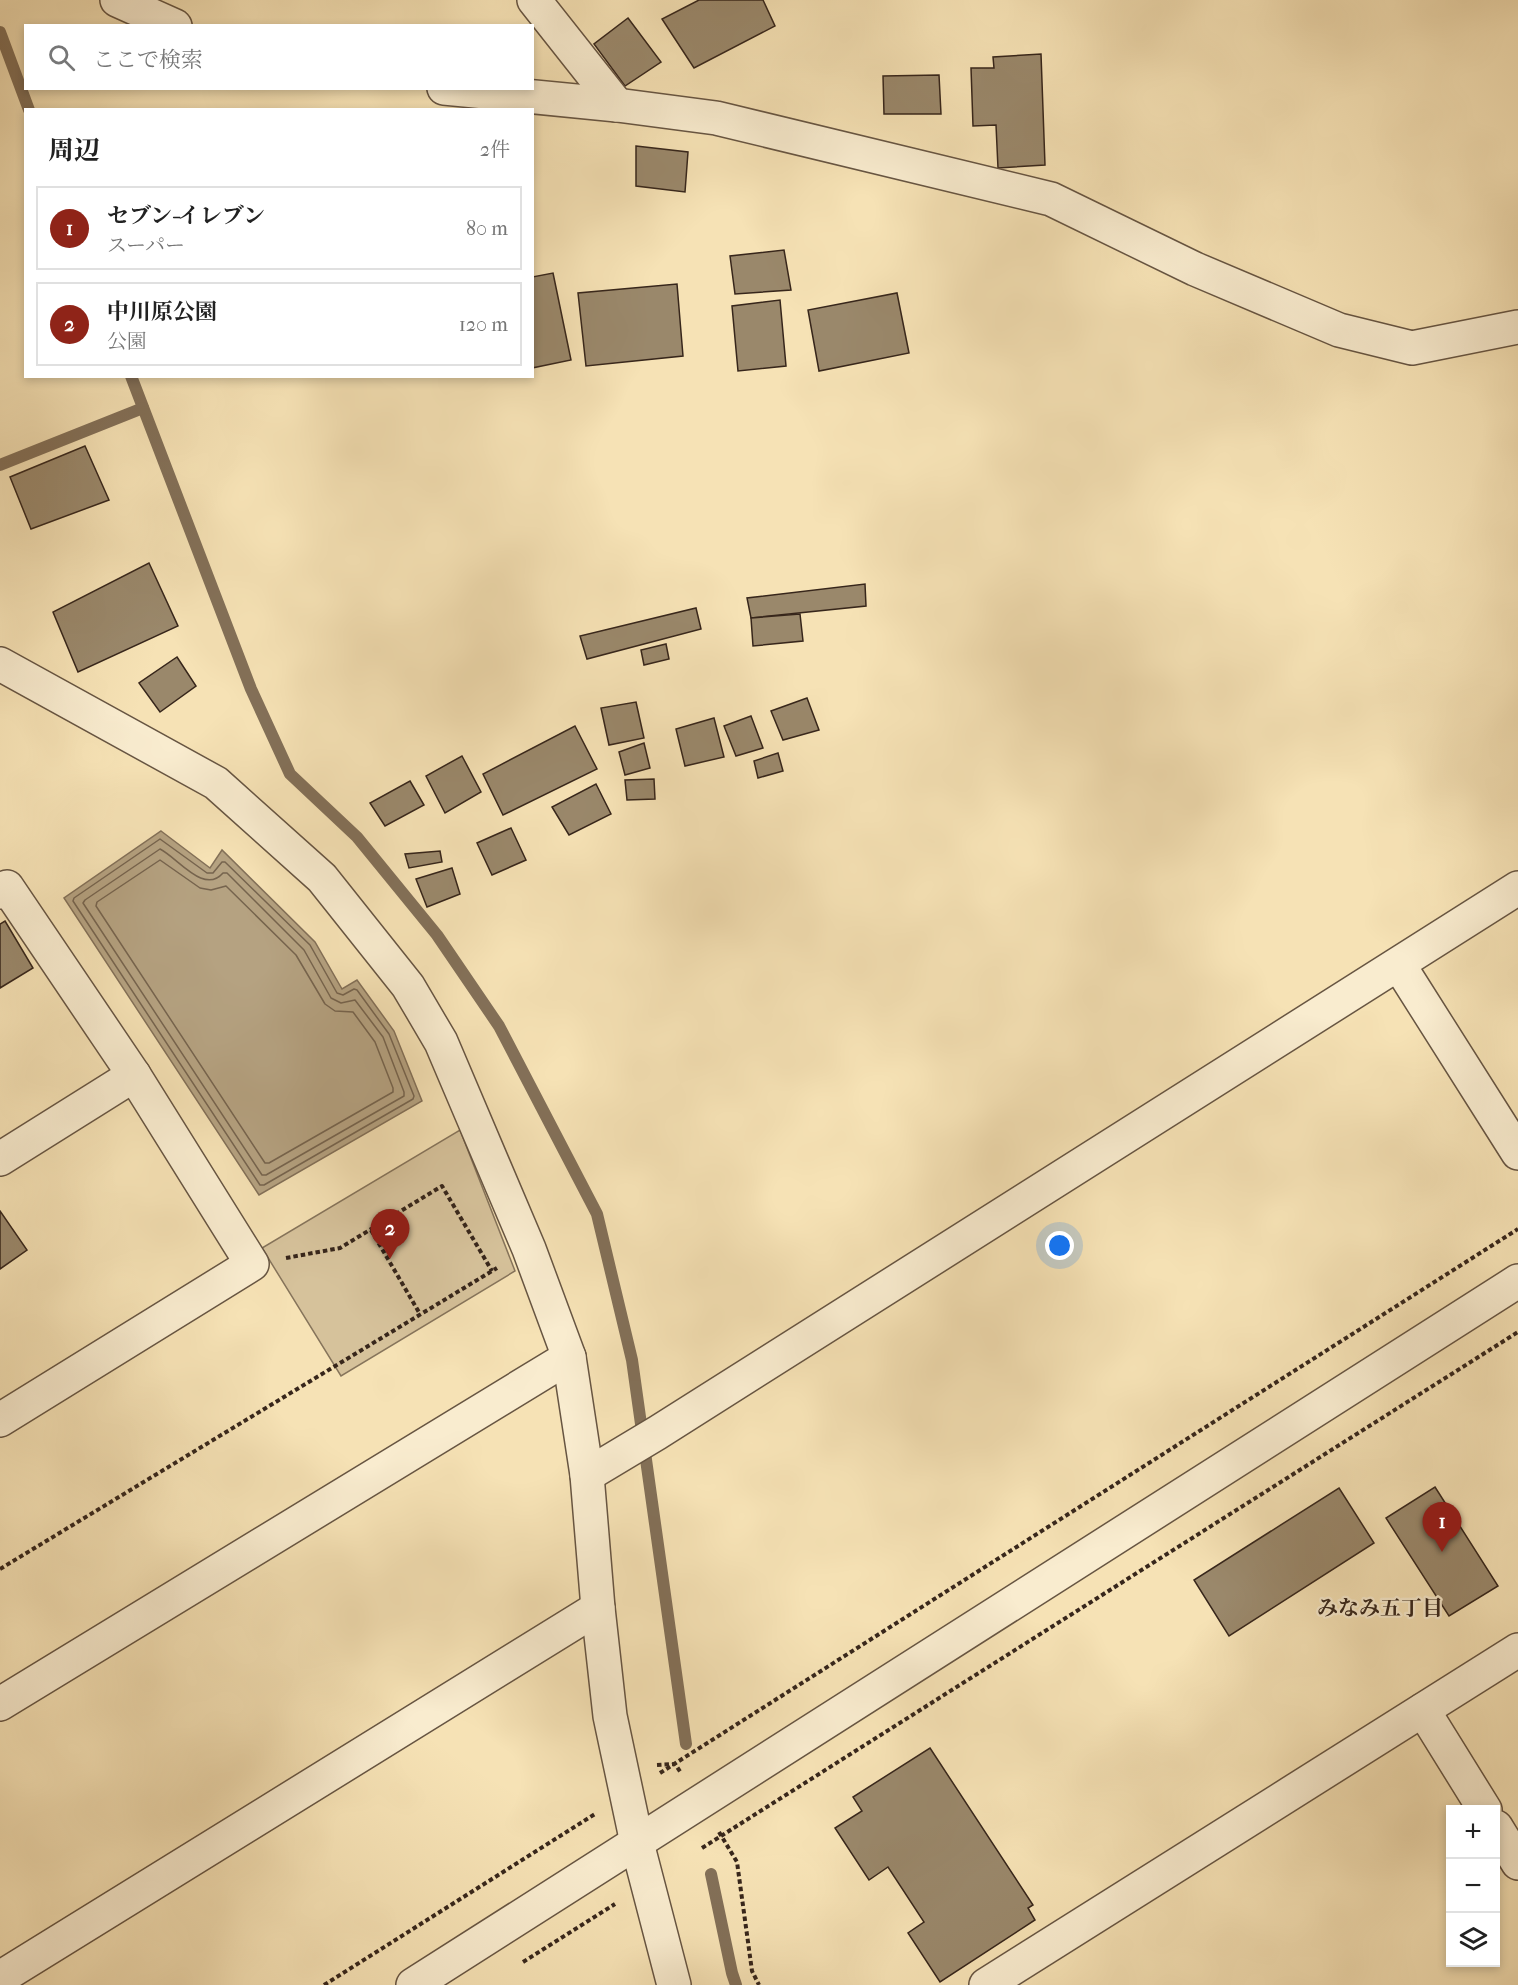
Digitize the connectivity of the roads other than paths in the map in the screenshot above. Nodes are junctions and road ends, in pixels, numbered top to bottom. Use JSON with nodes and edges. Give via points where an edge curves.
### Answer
{"nodes":[{"id":1,"x":117,"y":0,"type":"edge"},
{"id":2,"x":534,"y":0,"type":"edge"},
{"id":3,"x":171,"y":24,"type":"edge"},
{"id":4,"x":464,"y":90,"type":"edge"},
{"id":5,"x":617,"y":105,"type":"junction"},
{"id":6,"x":1518,"y":327,"type":"edge"},
{"id":7,"x":0,"y":664,"type":"edge"},
{"id":8,"x":1518,"y":888,"type":"edge"},
{"id":9,"x":0,"y":892,"type":"edge"},
{"id":10,"x":1399,"y":965,"type":"junction"},
{"id":11,"x":134,"y":1075,"type":"junction"},
{"id":12,"x":1518,"y":1153,"type":"edge"},
{"id":13,"x":0,"y":1159,"type":"edge"},
{"id":14,"x":1518,"y":1281,"type":"edge"},
{"id":15,"x":569,"y":1357,"type":"junction"},
{"id":16,"x":0,"y":1420,"type":"edge"},
{"id":17,"x":587,"y":1475,"type":"junction"},
{"id":18,"x":598,"y":1608,"type":"junction"},
{"id":19,"x":1518,"y":1650,"type":"edge"},
{"id":20,"x":0,"y":1704,"type":"edge"},
{"id":21,"x":1423,"y":1710,"type":"junction"},
{"id":22,"x":1482,"y":1805,"type":"edge"},
{"id":23,"x":1500,"y":1834,"type":"edge"},
{"id":24,"x":637,"y":1843,"type":"junction"},
{"id":25,"x":1518,"y":1863,"type":"edge"},
{"id":26,"x":0,"y":1978,"type":"edge"},
{"id":27,"x":413,"y":1985,"type":"edge"},
{"id":28,"x":674,"y":1985,"type":"edge"},
{"id":29,"x":986,"y":1985,"type":"edge"}],
"edges":[{"from":1,"to":3,"type":"street"},
{"from":2,"to":5,"type":"street"},
{"from":4,"to":5,"type":"street"},
{"from":5,"to":6,"type":"street","via":[[716,118],[1051,199],[1195,269],[1339,330],[1412,348]]},
{"from":7,"to":15,"type":"street","via":[[216,783],[322,878],[408,986],[441,1042],[529,1249]]},
{"from":8,"to":10,"type":"street"},
{"from":9,"to":11,"type":"street","via":[[7,887]]},
{"from":10,"to":12,"type":"street"},
{"from":10,"to":17,"type":"street"},
{"from":11,"to":13,"type":"street"},
{"from":11,"to":16,"type":"street","via":[[252,1263]]},
{"from":14,"to":24,"type":"street"},
{"from":15,"to":17,"type":"street"},
{"from":15,"to":20,"type":"street"},
{"from":17,"to":18,"type":"street"},
{"from":18,"to":24,"type":"street","via":[[609,1716]]},
{"from":18,"to":26,"type":"street"},
{"from":19,"to":21,"type":"street"},
{"from":21,"to":22,"type":"street"},
{"from":21,"to":29,"type":"street"},
{"from":23,"to":25,"type":"street"},
{"from":24,"to":27,"type":"street"},
{"from":24,"to":28,"type":"street"}]}
